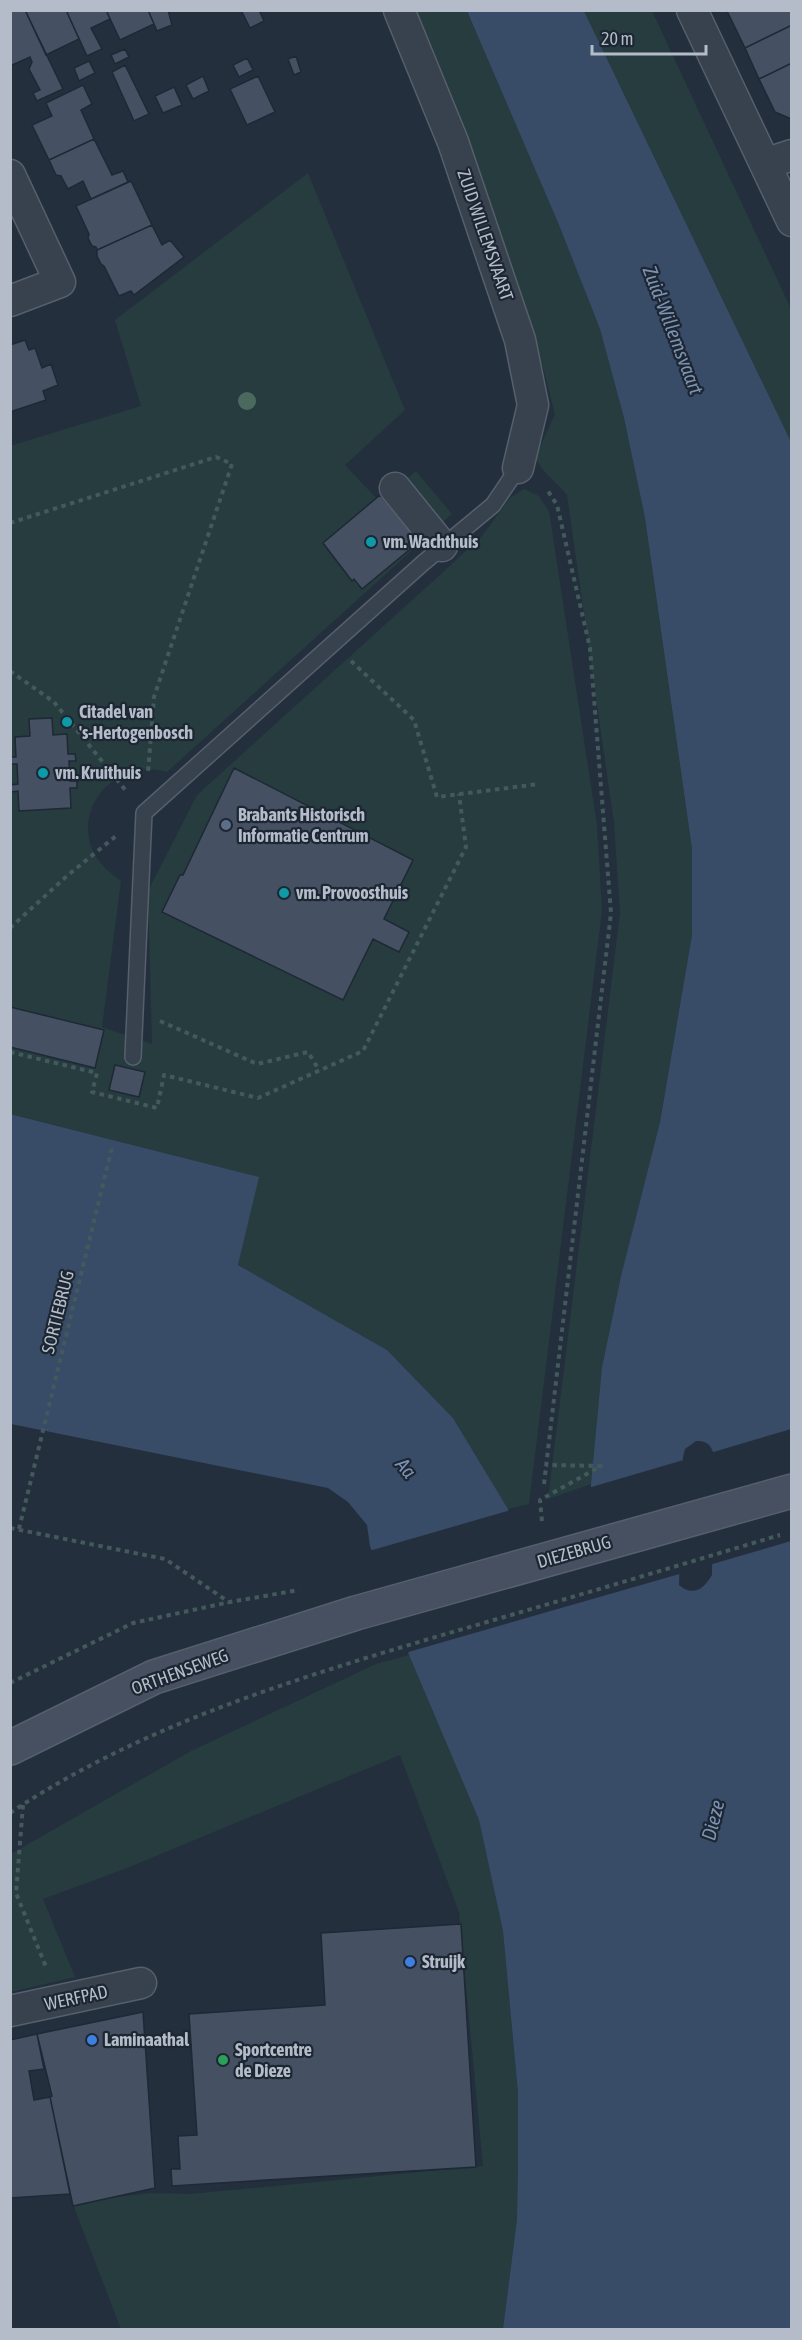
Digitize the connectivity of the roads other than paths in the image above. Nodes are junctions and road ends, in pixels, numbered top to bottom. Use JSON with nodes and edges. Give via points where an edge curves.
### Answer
{"nodes":[{"id":1,"x":399,"y":10,"type":"edge"},
{"id":2,"x":692,"y":10,"type":"edge"},
{"id":3,"x":778,"y":159,"type":"edge"},
{"id":4,"x":10,"y":175,"type":"edge"},
{"id":5,"x":792,"y":221,"type":"edge"},
{"id":6,"x":10,"y":301,"type":"edge"},
{"id":7,"x":518,"y":468,"type":"joint"},
{"id":8,"x":395,"y":489,"type":"dead end"},
{"id":9,"x":442,"y":546,"type":"junction"},
{"id":10,"x":133,"y":1057,"type":"dead end"},
{"id":11,"x":792,"y":1491,"type":"edge"},
{"id":12,"x":356,"y":1613,"type":"joint"},
{"id":13,"x":10,"y":1748,"type":"edge"},
{"id":14,"x":141,"y":1983,"type":"dead end"},
{"id":15,"x":10,"y":2012,"type":"edge"}],
"edges":[{"from":1,"to":7,"type":"street","name":"ZUID WILLEMSVAART","via":[[453,142],[520,340],[533,405]]},
{"from":2,"to":3,"type":"street"},
{"from":3,"to":5,"type":"street"},
{"from":4,"to":6,"type":"street","via":[[60,282]]},
{"from":7,"to":9,"type":"lane","via":[[493,505]]},
{"from":8,"to":9,"type":"street"},
{"from":9,"to":10,"type":"lane","via":[[144,813]]},
{"from":11,"to":12,"type":"street","name":"DIEZEBRUG"},
{"from":12,"to":13,"type":"street","name":"ORTHENSEWEG","via":[[154,1677]]},
{"from":14,"to":15,"type":"street","name":"WERFPAD"}]}
